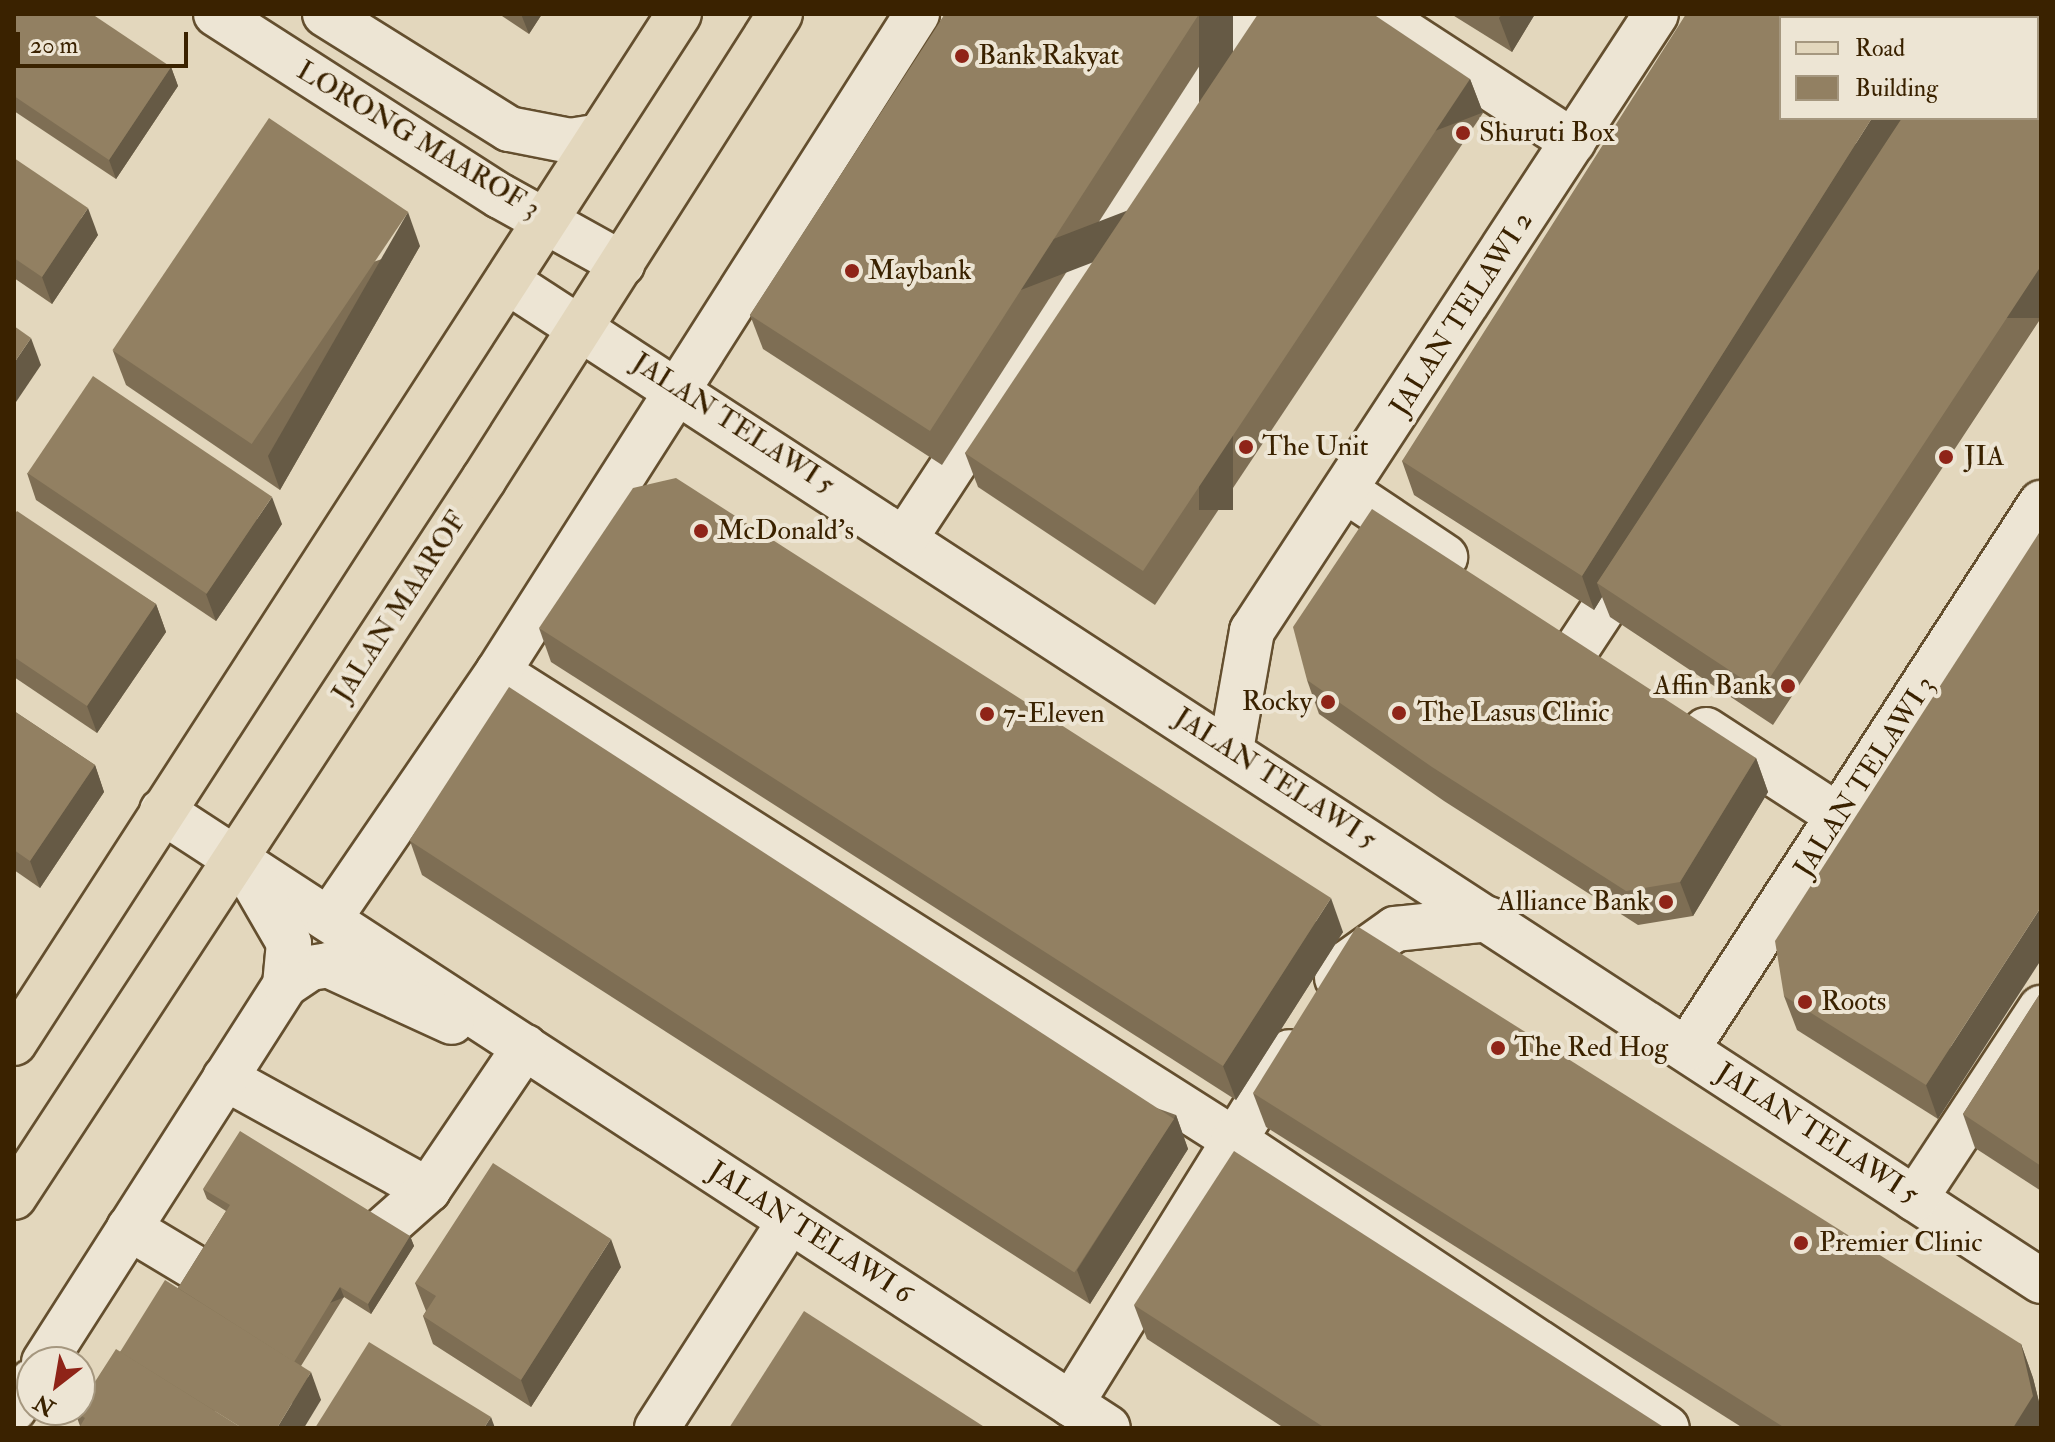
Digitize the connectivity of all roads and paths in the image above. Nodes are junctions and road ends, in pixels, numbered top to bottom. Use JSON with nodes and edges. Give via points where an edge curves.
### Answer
{"nodes":[{"id":1,"x":216,"y":14,"type":"edge"},
{"id":2,"x":325,"y":14,"type":"edge"},
{"id":3,"x":679,"y":14,"type":"edge"},
{"id":4,"x":780,"y":14,"type":"edge"},
{"id":5,"x":917,"y":14,"type":"edge"},
{"id":6,"x":1249,"y":14,"type":"edge"},
{"id":7,"x":1377,"y":14,"type":"edge"},
{"id":8,"x":1656,"y":14,"type":"edge"},
{"id":9,"x":600,"y":136,"type":"junction"},
{"id":10,"x":1573,"y":142,"type":"junction"},
{"id":11,"x":547,"y":219,"type":"junction"},
{"id":12,"x":622,"y":264,"type":"junction"},
{"id":13,"x":507,"y":281,"type":"junction"},
{"id":14,"x":581,"y":326,"type":"junction"},
{"id":15,"x":678,"y":388,"type":"junction"},
{"id":16,"x":1348,"y":492,"type":"junction"},
{"id":17,"x":2041,"y":503,"type":"edge"},
{"id":18,"x":1665,"y":515,"type":"edge"},
{"id":19,"x":906,"y":537,"type":"junction"},
{"id":20,"x":1476,"y":578,"type":"edge"},
{"id":21,"x":1540,"y":621,"type":"edge"},
{"id":22,"x":1578,"y":647,"type":"junction"},
{"id":23,"x":498,"y":672,"type":"junction"},
{"id":24,"x":1618,"y":672,"type":"edge"},
{"id":25,"x":1670,"y":706,"type":"edge"},
{"id":26,"x":1231,"y":750,"type":"junction"},
{"id":27,"x":162,"y":811,"type":"junction"},
{"id":28,"x":1840,"y":817,"type":"junction"},
{"id":29,"x":238,"y":857,"type":"junction"},
{"id":30,"x":329,"y":919,"type":"junction"},
{"id":31,"x":1488,"y":919,"type":"junction"},
{"id":32,"x":285,"y":985,"type":"junction"},
{"id":33,"x":2041,"y":1008,"type":"edge"},
{"id":34,"x":519,"y":1042,"type":"junction"},
{"id":35,"x":14,"y":1043,"type":"edge"},
{"id":36,"x":1687,"y":1049,"type":"junction"},
{"id":37,"x":225,"y":1078,"type":"junction"},
{"id":38,"x":1233,"y":1139,"type":"junction"},
{"id":39,"x":428,"y":1190,"type":"junction"},
{"id":40,"x":14,"y":1197,"type":"edge"},
{"id":41,"x":1915,"y":1199,"type":"junction"},
{"id":42,"x":790,"y":1221,"type":"junction"},
{"id":43,"x":129,"y":1228,"type":"junction"},
{"id":44,"x":384,"y":1229,"type":"edge"},
{"id":45,"x":199,"y":1270,"type":"edge"},
{"id":46,"x":2041,"y":1281,"type":"edge"},
{"id":47,"x":54,"y":1346,"type":"edge"},
{"id":48,"x":1071,"y":1404,"type":"junction"},
{"id":49,"x":657,"y":1428,"type":"edge"},
{"id":50,"x":1108,"y":1428,"type":"edge"},
{"id":51,"x":1667,"y":1428,"type":"edge"}],
"edges":[{"from":1,"to":11,"type":"street","name":"LORONG MAAROF 3","via":[[500,196]]},
{"from":2,"to":9,"type":"street","name":"LORONG MAAROF 3","via":[[509,129],[570,141]]},
{"from":3,"to":9,"type":"main road"},
{"from":4,"to":12,"type":"main road","name":"JALAN MAAROF"},
{"from":5,"to":15,"type":"street"},
{"from":6,"to":19,"type":"street"},
{"from":7,"to":10,"type":"street"},
{"from":8,"to":10,"type":"street","name":"JALAN TELAWI 2"},
{"from":9,"to":11,"type":"main road"},
{"from":10,"to":16,"type":"street","name":"JALAN TELAWI 2"},
{"from":11,"to":12,"type":"street","name":"LORONG MAAROF 3"},
{"from":11,"to":13,"type":"main road"},
{"from":12,"to":14,"type":"main road","name":"JALAN MAAROF"},
{"from":13,"to":14,"type":"street","name":"JALAN TELAWI 5"},
{"from":13,"to":27,"type":"main road"},
{"from":14,"to":15,"type":"street","name":"JALAN TELAWI 5"},
{"from":14,"to":29,"type":"main road","name":"JALAN MAAROF"},
{"from":15,"to":19,"type":"street","name":"JALAN TELAWI 5"},
{"from":15,"to":23,"type":"street"},
{"from":16,"to":20,"type":"street"},
{"from":16,"to":26,"type":"street","name":"JALAN TELAWI 2","via":[[1252,631]]},
{"from":17,"to":28,"type":"street","name":"JALAN TELAWI 3"},
{"from":18,"to":22,"type":"street"},
{"from":19,"to":26,"type":"street","name":"JALAN TELAWI 5"},
{"from":21,"to":22,"type":"street"},
{"from":22,"to":24,"type":"street"},
{"from":23,"to":30,"type":"street"},
{"from":23,"to":38,"type":"street"},
{"from":25,"to":28,"type":"street"},
{"from":26,"to":31,"type":"street","name":"JALAN TELAWI 5"},
{"from":27,"to":29,"type":"street","name":"JALAN TELAWI 6"},
{"from":27,"to":35,"type":"main road"},
{"from":28,"to":36,"type":"street","name":"JALAN TELAWI 3"},
{"from":29,"to":30,"type":"street","name":"JALAN TELAWI 6"},
{"from":29,"to":32,"type":"street","via":[[289,943]]},
{"from":29,"to":40,"type":"main road","name":"JALAN MAAROF"},
{"from":30,"to":34,"type":"street","name":"JALAN TELAWI 6"},
{"from":31,"to":36,"type":"street","name":"JALAN TELAWI 5"},
{"from":31,"to":38,"type":"street","via":[[1395,929],[1346,964]]},
{"from":32,"to":34,"type":"street","name":"JALAN TELAWI 6","via":[[310,968],[328,965],[439,1019]]},
{"from":32,"to":37,"type":"street"},
{"from":33,"to":41,"type":"street"},
{"from":34,"to":39,"type":"street"},
{"from":34,"to":42,"type":"street","name":"JALAN TELAWI 6"},
{"from":36,"to":41,"type":"street","name":"JALAN TELAWI 5"},
{"from":37,"to":39,"type":"street"},
{"from":37,"to":43,"type":"street"},
{"from":38,"to":48,"type":"street"},
{"from":38,"to":51,"type":"street"},
{"from":39,"to":44,"type":"street"},
{"from":41,"to":46,"type":"street","name":"JALAN TELAWI 5"},
{"from":42,"to":48,"type":"street","name":"JALAN TELAWI 6"},
{"from":42,"to":49,"type":"street"},
{"from":43,"to":45,"type":"street"},
{"from":43,"to":47,"type":"street"},
{"from":48,"to":50,"type":"street","name":"JALAN TELAWI 6"}]}
